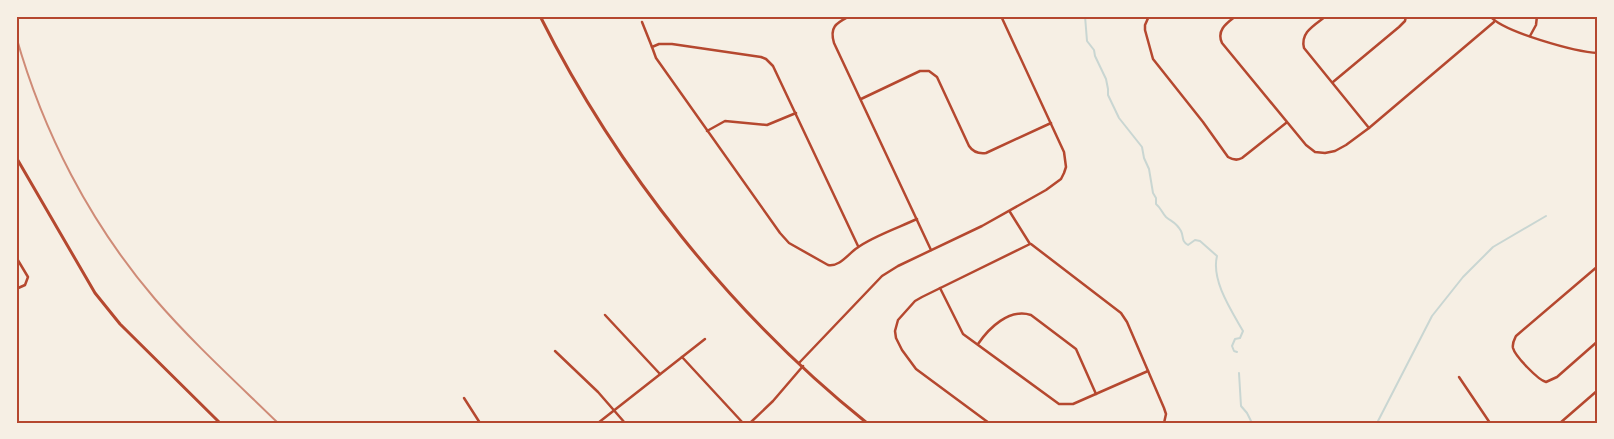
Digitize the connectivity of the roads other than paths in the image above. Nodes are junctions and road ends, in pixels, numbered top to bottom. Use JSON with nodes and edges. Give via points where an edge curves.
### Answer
{"nodes":[{"id":1,"x":540,"y":16,"type":"edge"},
{"id":2,"x":850,"y":16,"type":"edge"},
{"id":3,"x":1001,"y":16,"type":"edge"},
{"id":4,"x":1149,"y":16,"type":"edge"},
{"id":5,"x":1236,"y":16,"type":"edge"},
{"id":6,"x":1326,"y":16,"type":"edge"},
{"id":7,"x":1406,"y":16,"type":"edge"},
{"id":8,"x":1490,"y":16,"type":"edge"},
{"id":9,"x":1537,"y":16,"type":"edge"},
{"id":10,"x":642,"y":22,"type":"dead end"},
{"id":11,"x":1494,"y":22,"type":"junction"},
{"id":12,"x":1530,"y":36,"type":"junction"},
{"id":13,"x":652,"y":47,"type":"junction"},
{"id":14,"x":1598,"y":53,"type":"edge"},
{"id":15,"x":1332,"y":82,"type":"junction"},
{"id":16,"x":861,"y":99,"type":"junction"},
{"id":17,"x":796,"y":114,"type":"junction"},
{"id":18,"x":1286,"y":122,"type":"junction"},
{"id":19,"x":1051,"y":123,"type":"junction"},
{"id":20,"x":1369,"y":128,"type":"junction"},
{"id":21,"x":707,"y":131,"type":"junction"},
{"id":22,"x":16,"y":157,"type":"edge"},
{"id":23,"x":1010,"y":212,"type":"junction"},
{"id":24,"x":917,"y":219,"type":"junction"},
{"id":25,"x":1030,"y":244,"type":"junction"},
{"id":26,"x":858,"y":246,"type":"junction"},
{"id":27,"x":931,"y":250,"type":"junction"},
{"id":28,"x":16,"y":257,"type":"edge"},
{"id":29,"x":1598,"y":266,"type":"edge"},
{"id":30,"x":940,"y":288,"type":"junction"},
{"id":31,"x":16,"y":289,"type":"edge"},
{"id":32,"x":604,"y":315,"type":"dead end"},
{"id":33,"x":705,"y":340,"type":"dead end"},
{"id":34,"x":1598,"y":341,"type":"edge"},
{"id":35,"x":978,"y":345,"type":"junction"},
{"id":36,"x":555,"y":351,"type":"dead end"},
{"id":37,"x":682,"y":357,"type":"junction"},
{"id":38,"x":799,"y":363,"type":"junction"},
{"id":39,"x":803,"y":366,"type":"junction"},
{"id":40,"x":1148,"y":371,"type":"junction"},
{"id":41,"x":660,"y":374,"type":"junction"},
{"id":42,"x":1459,"y":377,"type":"dead end"},
{"id":43,"x":1598,"y":390,"type":"edge"},
{"id":44,"x":1096,"y":394,"type":"junction"},
{"id":45,"x":464,"y":398,"type":"dead end"},
{"id":46,"x":614,"y":410,"type":"junction"},
{"id":47,"x":220,"y":423,"type":"edge"},
{"id":48,"x":480,"y":423,"type":"edge"},
{"id":49,"x":598,"y":423,"type":"edge"},
{"id":50,"x":625,"y":423,"type":"edge"},
{"id":51,"x":743,"y":423,"type":"edge"},
{"id":52,"x":750,"y":423,"type":"edge"},
{"id":53,"x":866,"y":423,"type":"edge"},
{"id":54,"x":989,"y":423,"type":"edge"},
{"id":55,"x":1164,"y":423,"type":"edge"},
{"id":56,"x":1490,"y":423,"type":"edge"},
{"id":57,"x":1560,"y":423,"type":"edge"}],
"edges":[{"from":1,"to":38,"type":"main road","via":[[586,100],[651,196],[714,274]]},
{"from":2,"to":16,"type":"street","via":[[835,26],[832,37]]},
{"from":3,"to":19,"type":"street"},
{"from":4,"to":18,"type":"street","via":[[1145,30],[1153,60],[1228,157],[1242,158]]},
{"from":5,"to":18,"type":"street","via":[[1223,28],[1221,41]]},
{"from":6,"to":15,"type":"street","via":[[1305,34],[1303,42]]},
{"from":7,"to":15,"type":"street","via":[[1400,27]]},
{"from":8,"to":11,"type":"street"},
{"from":9,"to":12,"type":"street"},
{"from":10,"to":13,"type":"street"},
{"from":11,"to":12,"type":"street"},
{"from":11,"to":20,"type":"street"},
{"from":12,"to":14,"type":"street","via":[[1570,49]]},
{"from":13,"to":17,"type":"street","via":[[672,44],[766,59],[773,66]]},
{"from":13,"to":21,"type":"street","via":[[656,58]]},
{"from":15,"to":20,"type":"street"},
{"from":16,"to":19,"type":"street","via":[[920,71],[929,71],[936,77],[972,150],[979,154]]},
{"from":16,"to":24,"type":"street"},
{"from":17,"to":21,"type":"street","via":[[767,125],[725,121]]},
{"from":17,"to":26,"type":"street"},
{"from":18,"to":20,"type":"street","via":[[1310,149],[1322,153],[1335,151]]},
{"from":19,"to":23,"type":"street","via":[[1064,152],[1064,173],[1055,184]]},
{"from":21,"to":26,"type":"street","via":[[789,242],[831,265],[840,263]]},
{"from":22,"to":47,"type":"main road","via":[[106,308]]},
{"from":23,"to":25,"type":"street"},
{"from":23,"to":27,"type":"street"},
{"from":24,"to":26,"type":"street"},
{"from":24,"to":27,"type":"street"},
{"from":25,"to":30,"type":"street"},
{"from":25,"to":40,"type":"street","via":[[1122,313]]},
{"from":27,"to":38,"type":"street","via":[[878,280]]},
{"from":28,"to":31,"type":"street","via":[[28,278],[25,285]]},
{"from":29,"to":34,"type":"street","via":[[1516,336],[1513,348],[1539,380],[1546,382]]},
{"from":30,"to":35,"type":"street","via":[[963,334]]},
{"from":30,"to":54,"type":"street","via":[[915,301],[904,313],[896,326],[896,338],[916,369]]},
{"from":32,"to":41,"type":"street"},
{"from":33,"to":37,"type":"street"},
{"from":35,"to":44,"type":"street","via":[[1059,404],[1074,404]]},
{"from":35,"to":44,"type":"street","via":[[994,324],[1016,314],[1031,315],[1076,349]]},
{"from":36,"to":46,"type":"street"},
{"from":37,"to":41,"type":"street"},
{"from":37,"to":51,"type":"street"},
{"from":38,"to":39,"type":"main road"},
{"from":39,"to":52,"type":"street"},
{"from":39,"to":53,"type":"main road"},
{"from":40,"to":44,"type":"street"},
{"from":40,"to":55,"type":"street","via":[[1166,414]]},
{"from":41,"to":46,"type":"street"},
{"from":42,"to":56,"type":"street"},
{"from":43,"to":57,"type":"street"},
{"from":45,"to":48,"type":"street"},
{"from":46,"to":49,"type":"street"},
{"from":46,"to":50,"type":"street"}]}
